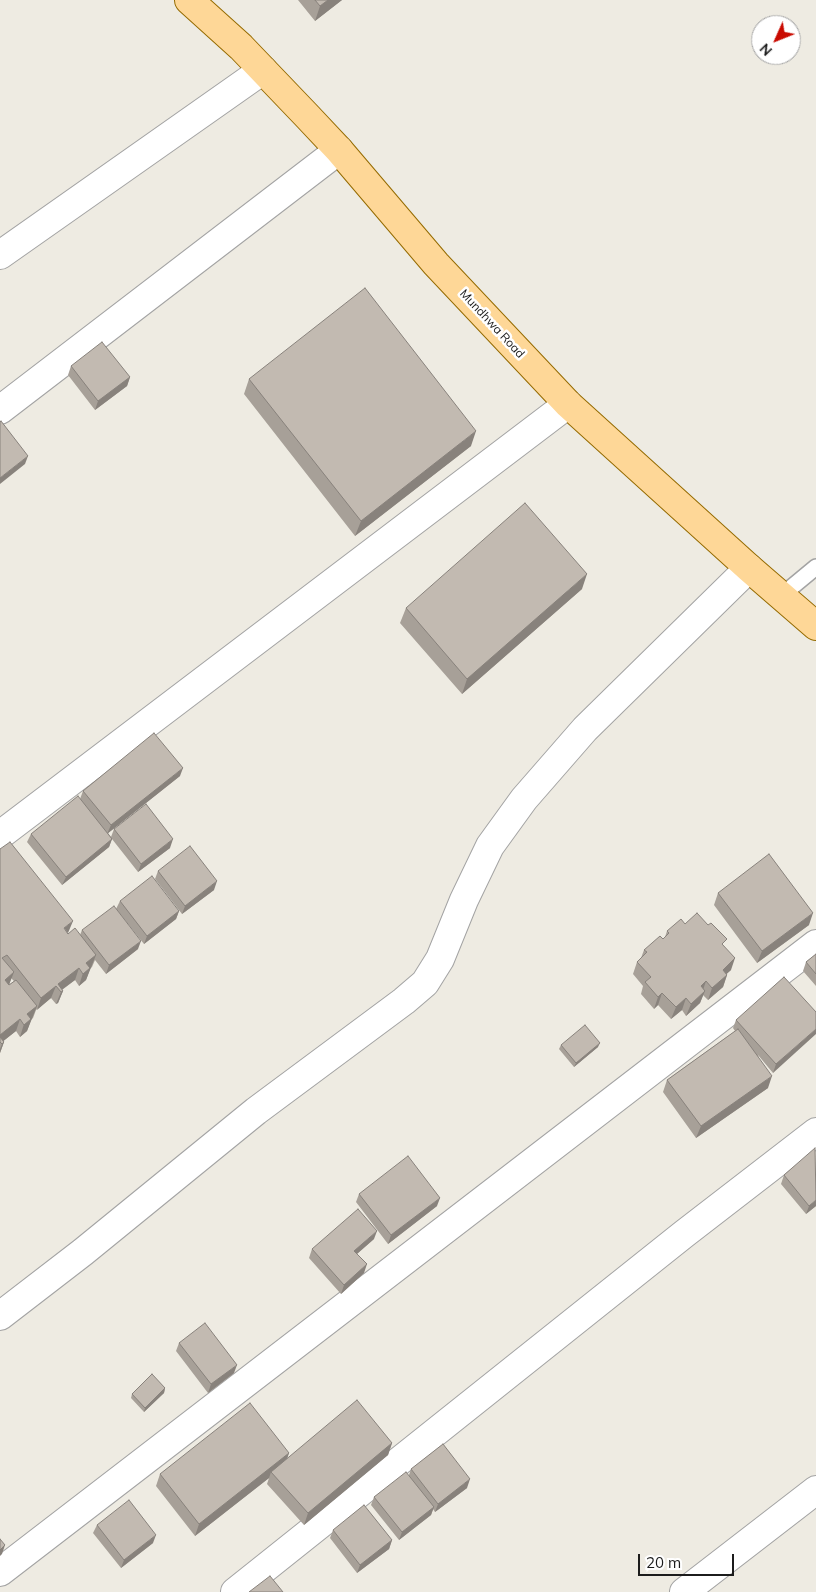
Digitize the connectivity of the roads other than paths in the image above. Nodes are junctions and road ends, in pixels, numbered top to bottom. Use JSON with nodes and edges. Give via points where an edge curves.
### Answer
{"nodes":[{"id":1,"x":189,"y":0,"type":"edge"},
{"id":2,"x":263,"y":70,"type":"junction"},
{"id":3,"x":339,"y":150,"type":"junction"},
{"id":4,"x":0,"y":255,"type":"edge"},
{"id":5,"x":568,"y":404,"type":"junction"},
{"id":6,"x":0,"y":410,"type":"edge"},
{"id":7,"x":816,"y":567,"type":"edge"},
{"id":8,"x":749,"y":568,"type":"junction"},
{"id":9,"x":781,"y":596,"type":"junction"},
{"id":10,"x":816,"y":626,"type":"edge"},
{"id":11,"x":0,"y":835,"type":"edge"},
{"id":12,"x":816,"y":944,"type":"edge"},
{"id":13,"x":816,"y":1132,"type":"edge"},
{"id":14,"x":0,"y":1316,"type":"edge"},
{"id":15,"x":816,"y":1490,"type":"edge"},
{"id":16,"x":0,"y":1572,"type":"edge"},
{"id":17,"x":235,"y":1592,"type":"edge"},
{"id":18,"x":684,"y":1592,"type":"edge"}],
"edges":[{"from":1,"to":2,"type":"main road","name":"Mundhwa Road"},
{"from":2,"to":3,"type":"main road","name":"Mundhwa Road"},
{"from":2,"to":4,"type":"street"},
{"from":3,"to":5,"type":"main road","name":"Mundhwa Road","via":[[436,264]]},
{"from":3,"to":6,"type":"street"},
{"from":5,"to":8,"type":"main road","name":"Mundhwa Road"},
{"from":5,"to":11,"type":"street"},
{"from":7,"to":9,"type":"lane"},
{"from":8,"to":9,"type":"main road","name":"Mundhwa Road"},
{"from":8,"to":14,"type":"street","via":[[585,729],[524,799],[490,846],[440,959],[425,983],[256,1111]]},
{"from":9,"to":10,"type":"main road","name":"Mundhwa Road"},
{"from":12,"to":16,"type":"street"},
{"from":13,"to":17,"type":"street"},
{"from":15,"to":18,"type":"street"}]}
